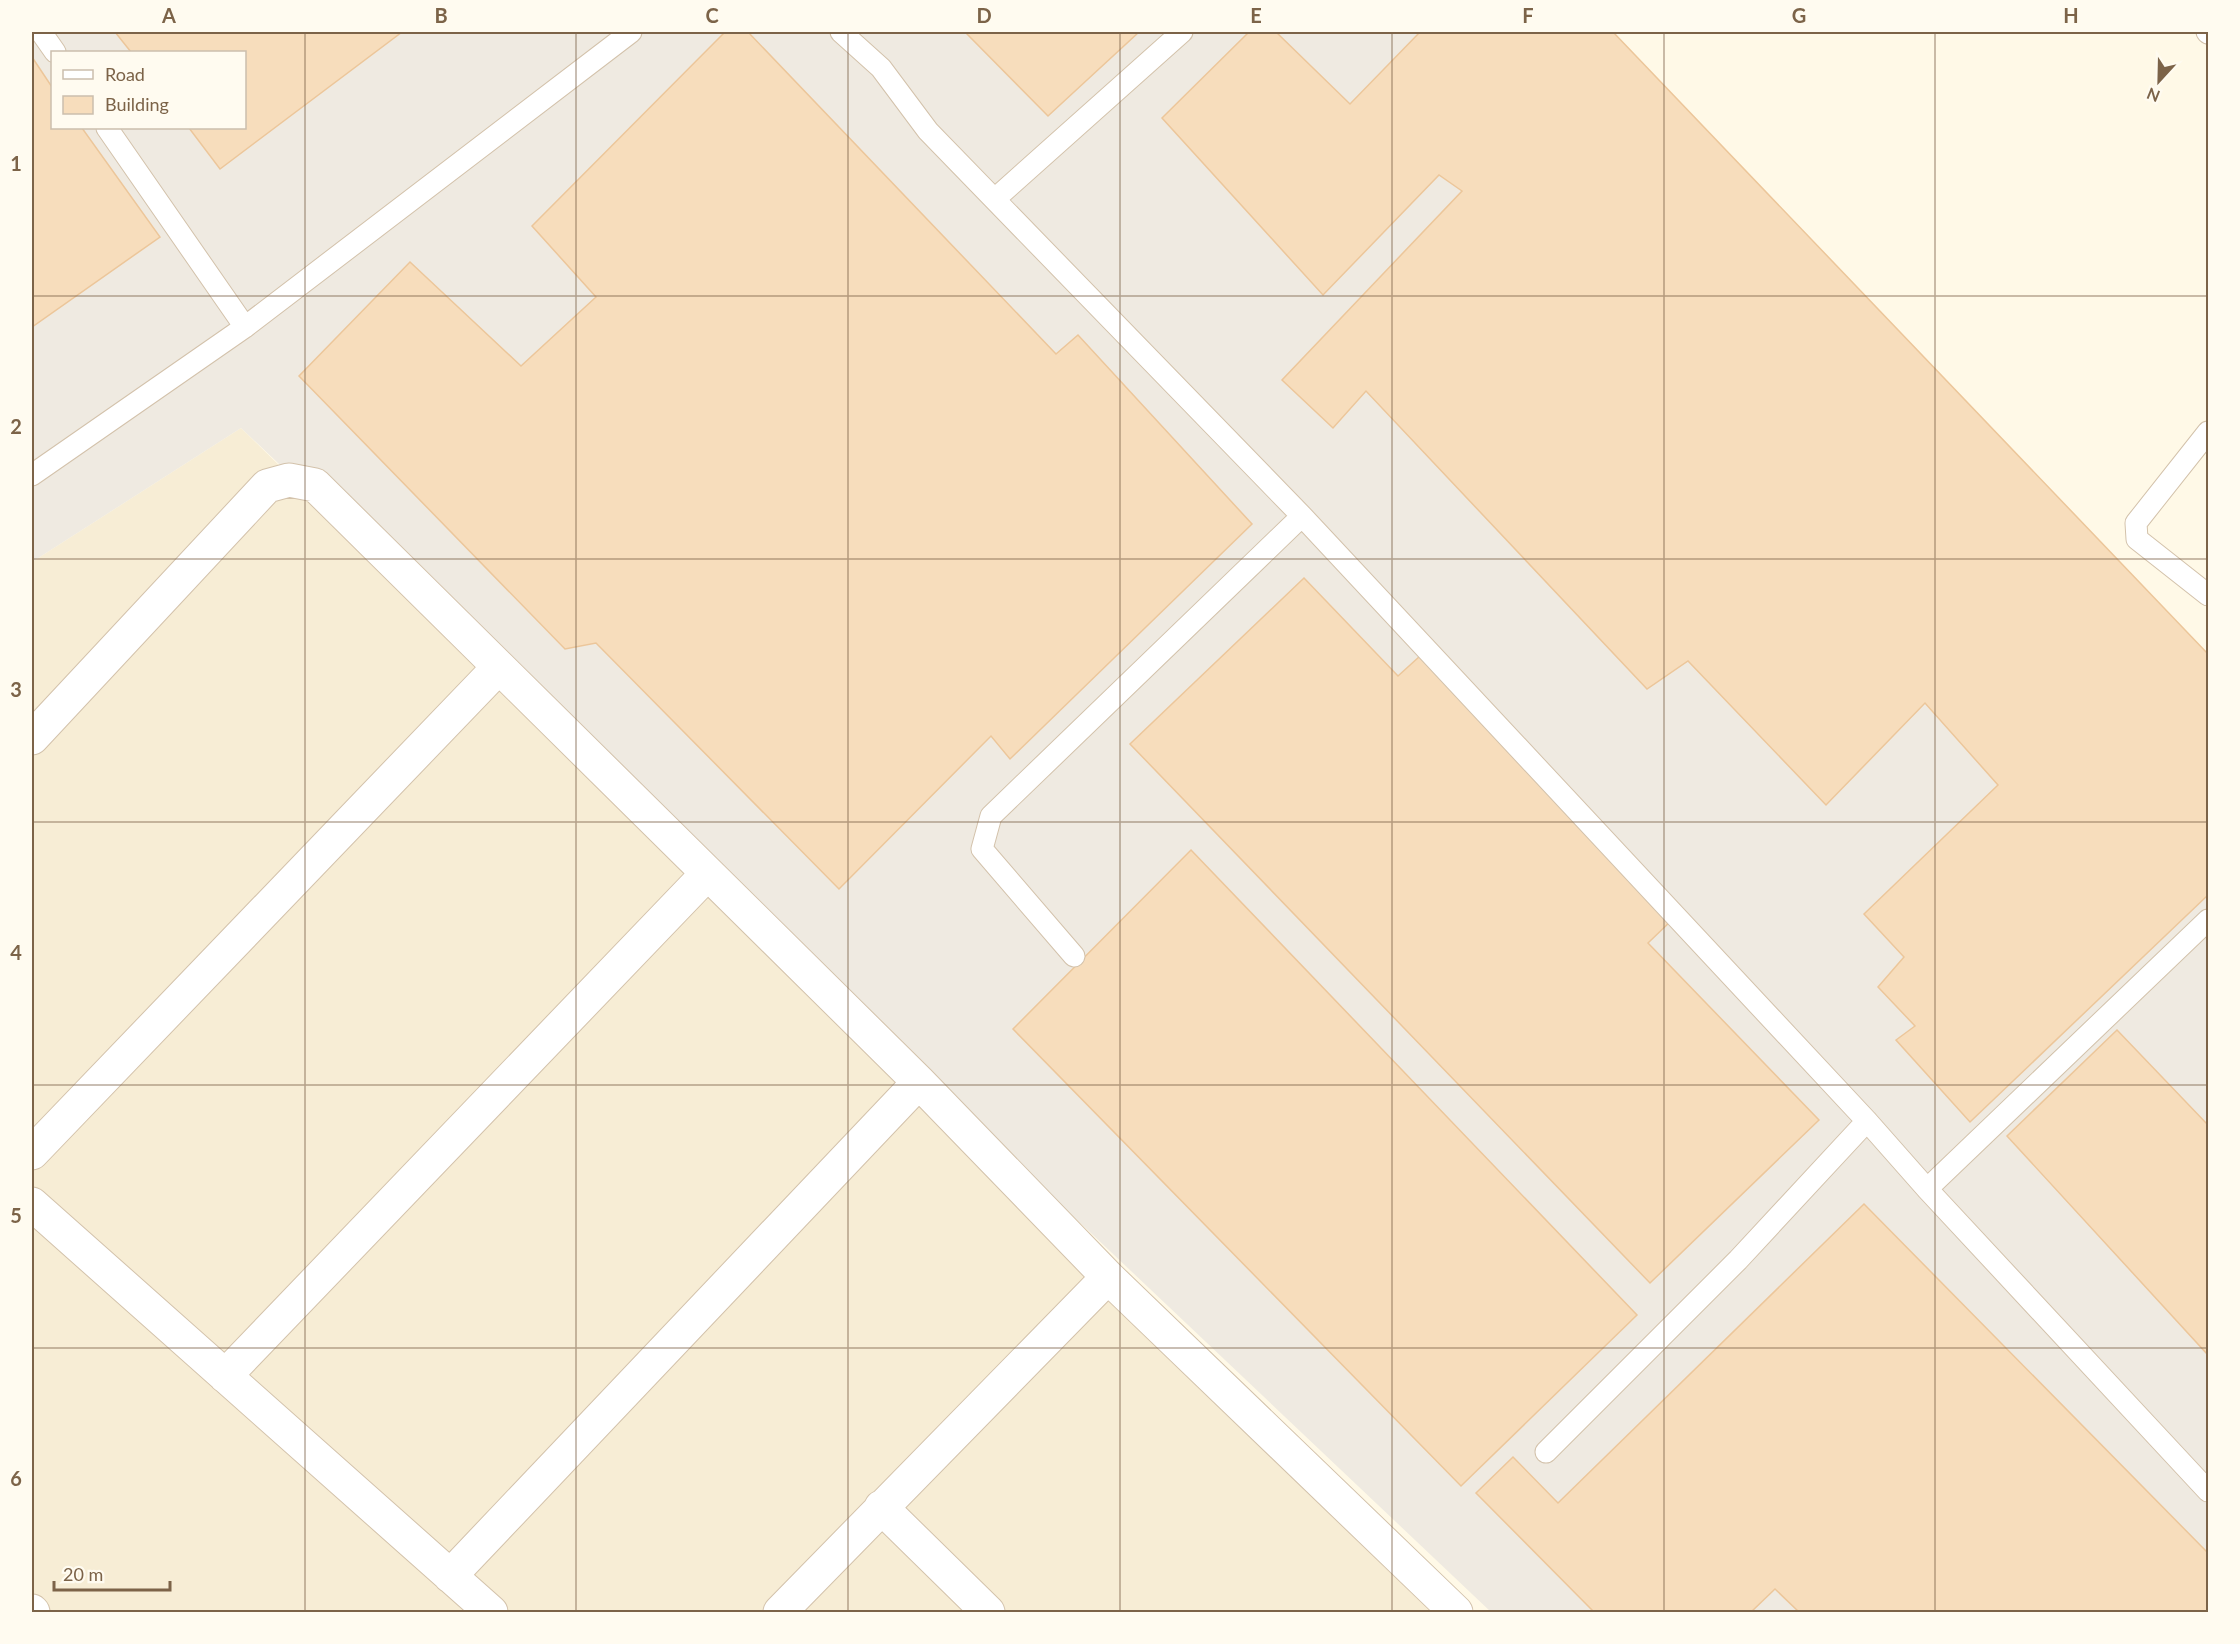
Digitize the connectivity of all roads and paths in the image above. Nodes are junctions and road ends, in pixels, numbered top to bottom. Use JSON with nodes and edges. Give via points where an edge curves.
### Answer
{"nodes":[{"id":1,"x":41,"y":32,"type":"edge"},
{"id":2,"x":631,"y":32,"type":"edge"},
{"id":3,"x":842,"y":32,"type":"edge"},
{"id":4,"x":1182,"y":32,"type":"edge"},
{"id":5,"x":54,"y":51,"type":"edge"},
{"id":6,"x":108,"y":129,"type":"edge"},
{"id":7,"x":996,"y":198,"type":"junction"},
{"id":8,"x":245,"y":327,"type":"junction"},
{"id":9,"x":2208,"y":432,"type":"edge"},
{"id":10,"x":32,"y":475,"type":"edge"},
{"id":11,"x":1302,"y":516,"type":"junction"},
{"id":12,"x":2208,"y":595,"type":"edge"},
{"id":13,"x":498,"y":668,"type":"junction"},
{"id":14,"x":32,"y":738,"type":"edge"},
{"id":15,"x":706,"y":875,"type":"junction"},
{"id":16,"x":2208,"y":920,"type":"edge"},
{"id":17,"x":1074,"y":956,"type":"dead end"},
{"id":18,"x":919,"y":1082,"type":"junction"},
{"id":19,"x":1868,"y":1121,"type":"junction"},
{"id":20,"x":32,"y":1153,"type":"edge"},
{"id":21,"x":1927,"y":1189,"type":"junction"},
{"id":22,"x":32,"y":1204,"type":"edge"},
{"id":23,"x":1108,"y":1277,"type":"junction"},
{"id":24,"x":225,"y":1376,"type":"junction"},
{"id":25,"x":1546,"y":1452,"type":"dead end"},
{"id":26,"x":2208,"y":1491,"type":"edge"},
{"id":27,"x":881,"y":1507,"type":"junction"},
{"id":28,"x":450,"y":1576,"type":"junction"},
{"id":29,"x":491,"y":1612,"type":"edge"},
{"id":30,"x":780,"y":1612,"type":"edge"},
{"id":31,"x":988,"y":1612,"type":"edge"},
{"id":32,"x":1456,"y":1612,"type":"edge"}],
"edges":[{"from":1,"to":5,"type":"lane"},
{"from":2,"to":8,"type":"lane"},
{"from":3,"to":7,"type":"lane","via":[[881,68],[928,130]]},
{"from":4,"to":7,"type":"lane"},
{"from":6,"to":8,"type":"lane"},
{"from":7,"to":11,"type":"lane"},
{"from":8,"to":10,"type":"lane"},
{"from":9,"to":12,"type":"lane","via":[[2136,523],[2137,539]]},
{"from":11,"to":17,"type":"lane","via":[[991,816],[982,849]]},
{"from":11,"to":19,"type":"lane"},
{"from":13,"to":14,"type":"street","via":[[315,485],[289,480],[267,486]]},
{"from":13,"to":15,"type":"street"},
{"from":13,"to":20,"type":"street"},
{"from":15,"to":18,"type":"street"},
{"from":15,"to":24,"type":"street"},
{"from":16,"to":21,"type":"lane"},
{"from":18,"to":23,"type":"street"},
{"from":18,"to":28,"type":"street"},
{"from":19,"to":21,"type":"lane"},
{"from":19,"to":25,"type":"lane","via":[[1738,1260]]},
{"from":21,"to":26,"type":"lane"},
{"from":22,"to":24,"type":"street"},
{"from":23,"to":27,"type":"street"},
{"from":23,"to":32,"type":"street"},
{"from":24,"to":28,"type":"street"},
{"from":27,"to":30,"type":"street"},
{"from":27,"to":31,"type":"street"},
{"from":28,"to":29,"type":"street"}]}
